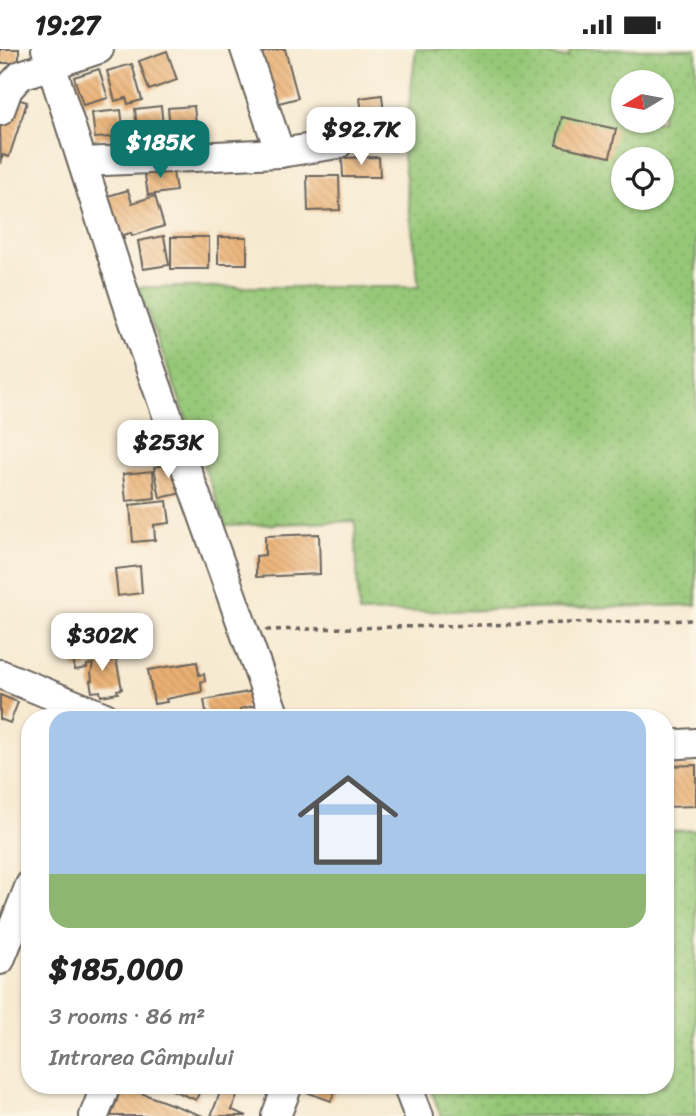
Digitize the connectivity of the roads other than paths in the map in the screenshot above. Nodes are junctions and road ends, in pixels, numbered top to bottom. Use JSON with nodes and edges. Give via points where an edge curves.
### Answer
{"nodes":[{"id":1,"x":99,"y":49,"type":"edge"},
{"id":2,"x":245,"y":49,"type":"edge"},
{"id":3,"x":49,"y":57,"type":"edge"},
{"id":4,"x":0,"y":111,"type":"edge"},
{"id":5,"x":338,"y":144,"type":"dead end"},
{"id":6,"x":280,"y":153,"type":"junction"},
{"id":7,"x":83,"y":162,"type":"junction"},
{"id":8,"x":0,"y":674,"type":"edge"},
{"id":9,"x":81,"y":709,"type":"edge"},
{"id":10,"x":272,"y":709,"type":"edge"},
{"id":11,"x":696,"y":743,"type":"edge"},
{"id":12,"x":674,"y":744,"type":"edge"},
{"id":13,"x":21,"y":908,"type":"edge"},
{"id":14,"x":0,"y":960,"type":"edge"},
{"id":15,"x":103,"y":1094,"type":"edge"},
{"id":16,"x":285,"y":1094,"type":"edge"},
{"id":17,"x":410,"y":1094,"type":"edge"},
{"id":18,"x":94,"y":1116,"type":"edge"},
{"id":19,"x":276,"y":1116,"type":"edge"},
{"id":20,"x":419,"y":1116,"type":"edge"}],
"edges":[{"from":1,"to":3,"type":"street"},
{"from":2,"to":6,"type":"street"},
{"from":3,"to":4,"type":"street","via":[[12,82]]},
{"from":3,"to":7,"type":"street"},
{"from":5,"to":6,"type":"street"},
{"from":6,"to":7,"type":"street"},
{"from":7,"to":10,"type":"street","via":[[130,311]]},
{"from":8,"to":9,"type":"street"},
{"from":11,"to":12,"type":"street"},
{"from":13,"to":14,"type":"street"},
{"from":15,"to":18,"type":"street"},
{"from":16,"to":19,"type":"street"},
{"from":17,"to":20,"type":"street"}]}
